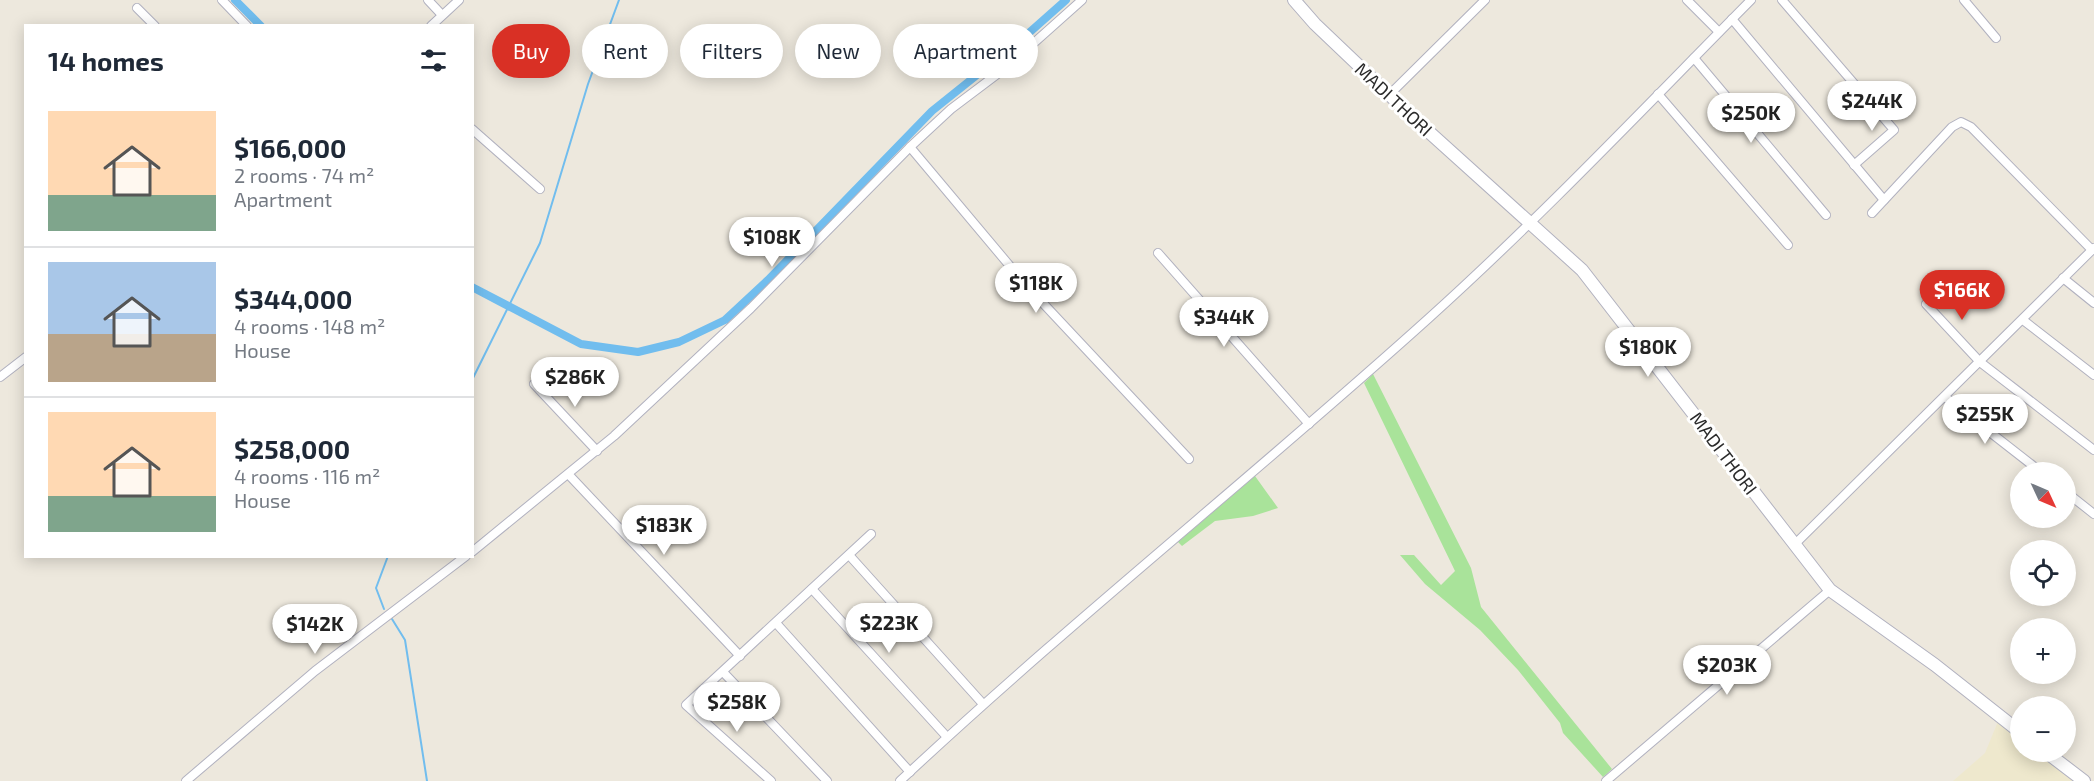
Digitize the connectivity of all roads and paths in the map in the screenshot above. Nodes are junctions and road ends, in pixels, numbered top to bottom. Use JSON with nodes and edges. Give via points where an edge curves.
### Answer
{"nodes":[{"id":1,"x":222,"y":0,"type":"edge"},
{"id":2,"x":428,"y":0,"type":"edge"},
{"id":3,"x":459,"y":0,"type":"edge"},
{"id":4,"x":1082,"y":0,"type":"edge"},
{"id":5,"x":1294,"y":0,"type":"edge"},
{"id":6,"x":1485,"y":0,"type":"edge"},
{"id":7,"x":1687,"y":0,"type":"edge"},
{"id":8,"x":1751,"y":0,"type":"edge"},
{"id":9,"x":1782,"y":0,"type":"edge"},
{"id":10,"x":1964,"y":0,"type":"edge"},
{"id":11,"x":137,"y":8,"type":"dead end"},
{"id":12,"x":442,"y":15,"type":"junction"},
{"id":13,"x":1732,"y":19,"type":"junction"},
{"id":14,"x":153,"y":24,"type":"edge"},
{"id":15,"x":246,"y":24,"type":"edge"},
{"id":16,"x":433,"y":24,"type":"edge"},
{"id":17,"x":1719,"y":32,"type":"junction"},
{"id":18,"x":1996,"y":38,"type":"dead end"},
{"id":19,"x":1694,"y":58,"type":"junction"},
{"id":20,"x":1390,"y":94,"type":"junction"},
{"id":21,"x":1658,"y":94,"type":"junction"},
{"id":22,"x":474,"y":131,"type":"edge"},
{"id":23,"x":910,"y":147,"type":"junction"},
{"id":24,"x":1854,"y":165,"type":"junction"},
{"id":25,"x":540,"y":189,"type":"dead end"},
{"id":26,"x":1884,"y":201,"type":"junction"},
{"id":27,"x":1872,"y":213,"type":"dead end"},
{"id":28,"x":1826,"y":215,"type":"dead end"},
{"id":29,"x":1531,"y":222,"type":"junction"},
{"id":30,"x":1788,"y":245,"type":"dead end"},
{"id":31,"x":2093,"y":249,"type":"edge"},
{"id":32,"x":1158,"y":253,"type":"dead end"},
{"id":33,"x":2063,"y":278,"type":"junction"},
{"id":34,"x":2094,"y":303,"type":"edge"},
{"id":35,"x":1926,"y":304,"type":"dead end"},
{"id":36,"x":2024,"y":320,"type":"junction"},
{"id":37,"x":24,"y":359,"type":"edge"},
{"id":38,"x":1980,"y":362,"type":"junction"},
{"id":39,"x":2094,"y":375,"type":"edge"},
{"id":40,"x":0,"y":377,"type":"edge"},
{"id":41,"x":534,"y":384,"type":"dead end"},
{"id":42,"x":1945,"y":397,"type":"junction"},
{"id":43,"x":1309,"y":424,"type":"junction"},
{"id":44,"x":2094,"y":450,"type":"edge"},
{"id":45,"x":597,"y":451,"type":"junction"},
{"id":46,"x":1188,"y":459,"type":"dead end"},
{"id":47,"x":2028,"y":462,"type":"edge"},
{"id":48,"x":569,"y":475,"type":"junction"},
{"id":49,"x":2076,"y":500,"type":"edge"},
{"id":50,"x":2094,"y":514,"type":"edge"},
{"id":51,"x":871,"y":534,"type":"dead end"},
{"id":52,"x":1794,"y":545,"type":"junction"},
{"id":53,"x":474,"y":550,"type":"edge"},
{"id":54,"x":849,"y":555,"type":"junction"},
{"id":55,"x":463,"y":558,"type":"edge"},
{"id":56,"x":812,"y":589,"type":"junction"},
{"id":57,"x":1830,"y":591,"type":"junction"},
{"id":58,"x":776,"y":622,"type":"junction"},
{"id":59,"x":740,"y":656,"type":"junction"},
{"id":60,"x":723,"y":672,"type":"junction"},
{"id":61,"x":983,"y":704,"type":"junction"},
{"id":62,"x":2010,"y":724,"type":"edge"},
{"id":63,"x":947,"y":737,"type":"junction"},
{"id":64,"x":2059,"y":762,"type":"edge"},
{"id":65,"x":910,"y":772,"type":"junction"},
{"id":66,"x":186,"y":781,"type":"edge"},
{"id":67,"x":771,"y":781,"type":"edge"},
{"id":68,"x":827,"y":781,"type":"edge"},
{"id":69,"x":900,"y":781,"type":"edge"},
{"id":70,"x":1606,"y":781,"type":"edge"},
{"id":71,"x":2084,"y":781,"type":"edge"}],
"edges":[{"from":1,"to":15,"type":"street"},
{"from":2,"to":12,"type":"street"},
{"from":3,"to":12,"type":"street"},
{"from":4,"to":23,"type":"street"},
{"from":5,"to":20,"type":"main road","name":"MADI THORI"},
{"from":6,"to":20,"type":"street"},
{"from":7,"to":17,"type":"street"},
{"from":8,"to":13,"type":"street"},
{"from":9,"to":24,"type":"street","via":[[1894,130]]},
{"from":10,"to":18,"type":"street"},
{"from":11,"to":14,"type":"street"},
{"from":12,"to":16,"type":"street"},
{"from":13,"to":17,"type":"street"},
{"from":13,"to":24,"type":"street"},
{"from":17,"to":19,"type":"street"},
{"from":19,"to":21,"type":"street"},
{"from":19,"to":28,"type":"street"},
{"from":20,"to":29,"type":"main road","name":"MADI THORI"},
{"from":21,"to":29,"type":"street"},
{"from":21,"to":30,"type":"street"},
{"from":22,"to":25,"type":"street"},
{"from":23,"to":45,"type":"street","via":[[751,308]]},
{"from":23,"to":46,"type":"street","via":[[1025,284]]},
{"from":24,"to":26,"type":"street"},
{"from":26,"to":27,"type":"street"},
{"from":26,"to":31,"type":"street","via":[[1961,122],[1971,127]]},
{"from":29,"to":43,"type":"street"},
{"from":29,"to":52,"type":"main road","name":"MADI THORI","via":[[1582,270],[1613,307]]},
{"from":31,"to":33,"type":"street"},
{"from":32,"to":43,"type":"street"},
{"from":33,"to":34,"type":"street"},
{"from":33,"to":36,"type":"street"},
{"from":35,"to":38,"type":"street"},
{"from":36,"to":38,"type":"street"},
{"from":36,"to":39,"type":"street"},
{"from":37,"to":40,"type":"street"},
{"from":38,"to":42,"type":"street"},
{"from":38,"to":44,"type":"street"},
{"from":41,"to":45,"type":"street"},
{"from":42,"to":47,"type":"street"},
{"from":42,"to":52,"type":"street"},
{"from":43,"to":61,"type":"street"},
{"from":45,"to":48,"type":"street"},
{"from":48,"to":53,"type":"street"},
{"from":48,"to":59,"type":"street"},
{"from":49,"to":50,"type":"street"},
{"from":51,"to":54,"type":"street"},
{"from":52,"to":57,"type":"main road","name":"MADI THORI"},
{"from":54,"to":56,"type":"street"},
{"from":54,"to":61,"type":"street"},
{"from":55,"to":66,"type":"street","via":[[315,671]]},
{"from":56,"to":58,"type":"street"},
{"from":56,"to":63,"type":"street"},
{"from":57,"to":62,"type":"main road","name":"MADI THORI","via":[[1935,664]]},
{"from":57,"to":70,"type":"street"},
{"from":58,"to":59,"type":"street"},
{"from":58,"to":65,"type":"street"},
{"from":59,"to":60,"type":"street"},
{"from":60,"to":67,"type":"street","via":[[686,705]]},
{"from":60,"to":68,"type":"street"},
{"from":61,"to":63,"type":"street"},
{"from":63,"to":65,"type":"street"},
{"from":64,"to":71,"type":"main road"},
{"from":65,"to":69,"type":"street"}]}
